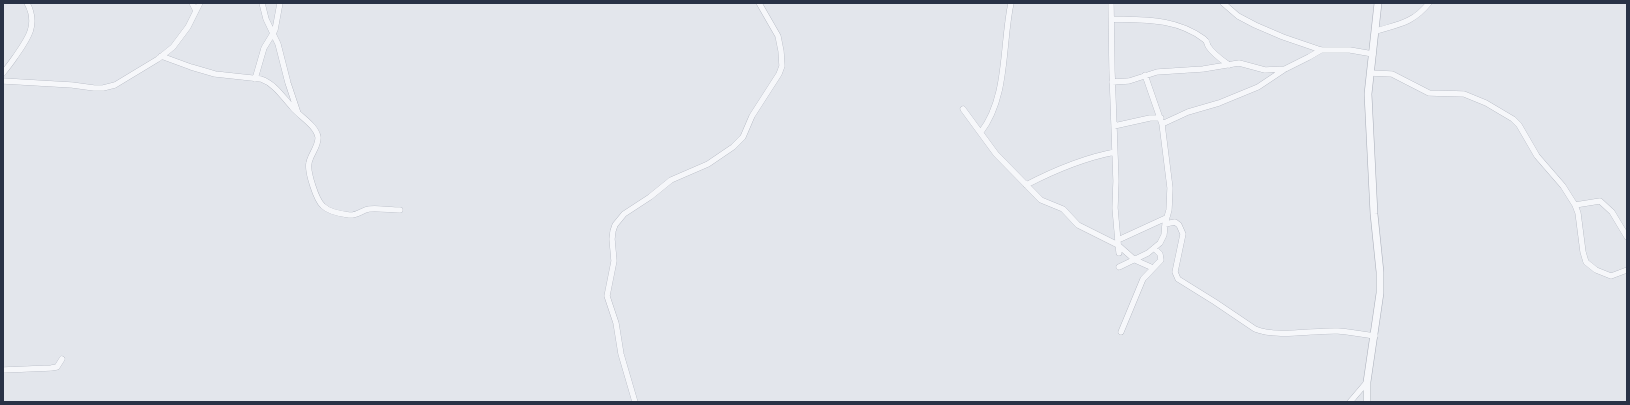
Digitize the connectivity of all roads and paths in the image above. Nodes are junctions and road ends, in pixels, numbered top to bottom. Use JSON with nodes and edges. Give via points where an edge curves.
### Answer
{"nodes":[{"id":1,"x":27,"y":3,"type":"edge"},
{"id":2,"x":192,"y":3,"type":"edge"},
{"id":3,"x":200,"y":3,"type":"edge"},
{"id":4,"x":262,"y":3,"type":"edge"},
{"id":5,"x":280,"y":3,"type":"edge"},
{"id":6,"x":759,"y":3,"type":"edge"},
{"id":7,"x":1011,"y":3,"type":"edge"},
{"id":8,"x":1111,"y":3,"type":"edge"},
{"id":9,"x":1223,"y":3,"type":"edge"},
{"id":10,"x":1378,"y":3,"type":"edge"},
{"id":11,"x":1430,"y":3,"type":"edge"},
{"id":12,"x":196,"y":12,"type":"junction"},
{"id":13,"x":1112,"y":19,"type":"junction"},
{"id":14,"x":1376,"y":31,"type":"junction"},
{"id":15,"x":274,"y":34,"type":"junction"},
{"id":16,"x":1321,"y":50,"type":"junction"},
{"id":17,"x":1373,"y":54,"type":"junction"},
{"id":18,"x":161,"y":56,"type":"junction"},
{"id":19,"x":1229,"y":65,"type":"junction"},
{"id":20,"x":1285,"y":69,"type":"junction"},
{"id":21,"x":3,"y":73,"type":"edge"},
{"id":22,"x":1370,"y":74,"type":"junction"},
{"id":23,"x":1145,"y":75,"type":"junction"},
{"id":24,"x":255,"y":78,"type":"junction"},
{"id":25,"x":3,"y":81,"type":"edge"},
{"id":26,"x":1112,"y":82,"type":"junction"},
{"id":27,"x":963,"y":109,"type":"dead end"},
{"id":28,"x":299,"y":115,"type":"junction"},
{"id":29,"x":1161,"y":118,"type":"junction"},
{"id":30,"x":1162,"y":124,"type":"junction"},
{"id":31,"x":1114,"y":126,"type":"junction"},
{"id":32,"x":980,"y":132,"type":"junction"},
{"id":33,"x":1115,"y":152,"type":"junction"},
{"id":34,"x":1026,"y":185,"type":"junction"},
{"id":35,"x":1575,"y":205,"type":"junction"},
{"id":36,"x":400,"y":210,"type":"dead end"},
{"id":37,"x":1166,"y":221,"type":"junction"},
{"id":38,"x":1627,"y":236,"type":"edge"},
{"id":39,"x":1118,"y":242,"type":"junction"},
{"id":40,"x":1154,"y":248,"type":"junction"},
{"id":41,"x":1119,"y":253,"type":"dead end"},
{"id":42,"x":1135,"y":260,"type":"junction"},
{"id":43,"x":1119,"y":267,"type":"dead end"},
{"id":44,"x":1153,"y":268,"type":"junction"},
{"id":45,"x":1627,"y":270,"type":"edge"},
{"id":46,"x":1121,"y":332,"type":"dead end"},
{"id":47,"x":1374,"y":336,"type":"junction"},
{"id":48,"x":62,"y":359,"type":"dead end"},
{"id":49,"x":3,"y":370,"type":"edge"},
{"id":50,"x":1367,"y":382,"type":"junction"},
{"id":51,"x":635,"y":402,"type":"edge"},
{"id":52,"x":1350,"y":402,"type":"edge"},
{"id":53,"x":1367,"y":402,"type":"edge"}],
"edges":[{"from":1,"to":21,"type":"street","via":[[32,16],[30,35]]},
{"from":2,"to":12,"type":"street"},
{"from":3,"to":12,"type":"street"},
{"from":4,"to":15,"type":"street","via":[[266,19]]},
{"from":5,"to":15,"type":"street"},
{"from":6,"to":51,"type":"street","via":[[778,36],[782,66],[752,116],[741,140],[708,164],[670,180],[624,214],[613,231],[614,261],[607,296]]},
{"from":7,"to":32,"type":"street","via":[[996,99],[989,121]]},
{"from":8,"to":13,"type":"street"},
{"from":9,"to":16,"type":"street","via":[[1238,16],[1255,25]]},
{"from":10,"to":14,"type":"street"},
{"from":11,"to":14,"type":"street","via":[[1412,20]]},
{"from":12,"to":18,"type":"street","via":[[183,35]]},
{"from":13,"to":19,"type":"street","via":[[1153,20],[1174,24],[1204,39]]},
{"from":13,"to":26,"type":"street"},
{"from":14,"to":17,"type":"street"},
{"from":15,"to":24,"type":"street","via":[[264,48]]},
{"from":15,"to":28,"type":"street"},
{"from":16,"to":17,"type":"street","via":[[1350,50]]},
{"from":16,"to":20,"type":"street"},
{"from":17,"to":22,"type":"street"},
{"from":18,"to":24,"type":"street","via":[[191,68],[216,74]]},
{"from":18,"to":25,"type":"street","via":[[115,86],[103,88]]},
{"from":19,"to":20,"type":"street","via":[[1239,63],[1265,70]]},
{"from":19,"to":23,"type":"street"},
{"from":20,"to":30,"type":"street","via":[[1258,87]]},
{"from":22,"to":35,"type":"street","via":[[1392,74],[1429,93],[1464,94],[1513,119],[1537,156]]},
{"from":22,"to":47,"type":"street","via":[[1368,94],[1380,278]]},
{"from":23,"to":26,"type":"street","via":[[1129,81]]},
{"from":23,"to":29,"type":"street"},
{"from":24,"to":28,"type":"street","via":[[272,85]]},
{"from":26,"to":31,"type":"street"},
{"from":27,"to":32,"type":"street"},
{"from":28,"to":36,"type":"street","via":[[318,136],[308,168],[316,196],[322,206],[350,215],[370,209]]},
{"from":29,"to":30,"type":"street"},
{"from":29,"to":31,"type":"street"},
{"from":30,"to":37,"type":"street","via":[[1170,188]]},
{"from":31,"to":33,"type":"street"},
{"from":32,"to":34,"type":"street","via":[[996,154]]},
{"from":33,"to":34,"type":"street","via":[[1068,165]]},
{"from":33,"to":39,"type":"street"},
{"from":34,"to":39,"type":"street","via":[[1043,202],[1063,209],[1078,225]]},
{"from":35,"to":38,"type":"street","via":[[1600,201],[1612,212]]},
{"from":35,"to":45,"type":"street","via":[[1586,262],[1596,270],[1611,276]]},
{"from":37,"to":39,"type":"street"},
{"from":37,"to":40,"type":"street","via":[[1163,239]]},
{"from":37,"to":47,"type":"street","via":[[1179,225],[1183,234],[1175,267],[1178,279],[1255,329],[1261,332],[1338,331]]},
{"from":39,"to":41,"type":"street"},
{"from":39,"to":42,"type":"street"},
{"from":40,"to":42,"type":"street"},
{"from":40,"to":44,"type":"street","via":[[1162,257]]},
{"from":42,"to":43,"type":"street"},
{"from":42,"to":44,"type":"street"},
{"from":44,"to":46,"type":"street","via":[[1139,285]]},
{"from":47,"to":50,"type":"street"},
{"from":48,"to":49,"type":"street","via":[[57,367]]},
{"from":50,"to":52,"type":"street"},
{"from":50,"to":53,"type":"street"}]}
